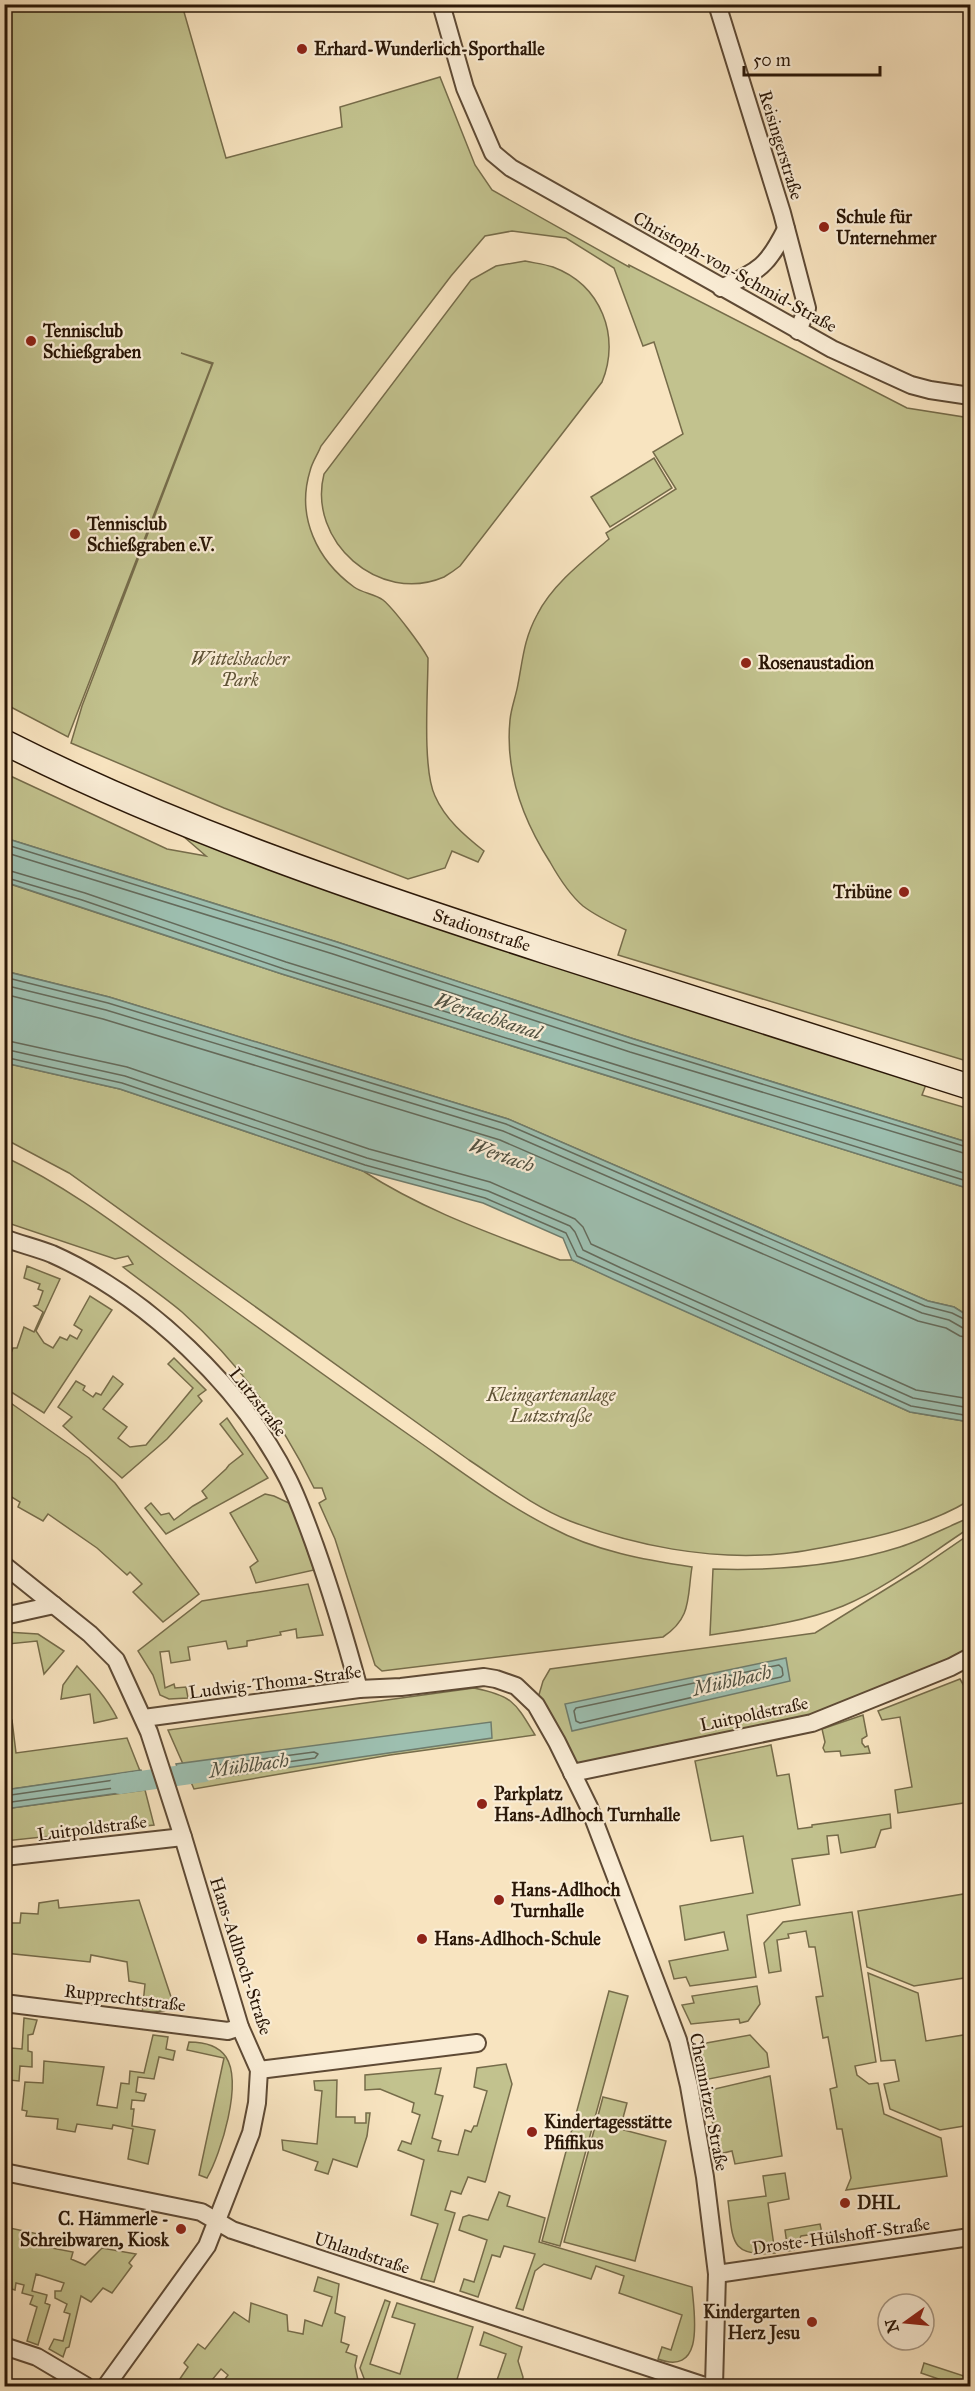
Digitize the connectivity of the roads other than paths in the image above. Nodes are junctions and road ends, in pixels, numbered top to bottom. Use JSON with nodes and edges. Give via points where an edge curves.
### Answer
{"nodes":[{"id":1,"x":441,"y":4,"type":"edge"},
{"id":2,"x":717,"y":4,"type":"edge"},
{"id":3,"x":786,"y":229,"type":"junction"},
{"id":4,"x":721,"y":288,"type":"junction"},
{"id":5,"x":798,"y":331,"type":"junction"},
{"id":6,"x":970,"y":396,"type":"edge"},
{"id":7,"x":4,"y":742,"type":"edge"},
{"id":8,"x":970,"y":1087,"type":"edge"},
{"id":9,"x":4,"y":1238,"type":"edge"},
{"id":10,"x":4,"y":1565,"type":"edge"},
{"id":11,"x":54,"y":1605,"type":"junction"},
{"id":12,"x":4,"y":1616,"type":"edge"},
{"id":13,"x":969,"y":1662,"type":"edge"},
{"id":14,"x":359,"y":1689,"type":"junction"},
{"id":15,"x":144,"y":1718,"type":"junction"},
{"id":16,"x":572,"y":1773,"type":"junction"},
{"id":17,"x":183,"y":1837,"type":"junction"},
{"id":18,"x":4,"y":1857,"type":"edge"},
{"id":19,"x":4,"y":2003,"type":"edge"},
{"id":20,"x":240,"y":2027,"type":"junction"},
{"id":21,"x":477,"y":2043,"type":"dead end"},
{"id":22,"x":259,"y":2070,"type":"junction"},
{"id":23,"x":4,"y":2172,"type":"edge"},
{"id":24,"x":217,"y":2221,"type":"junction"},
{"id":25,"x":970,"y":2237,"type":"edge"},
{"id":26,"x":717,"y":2274,"type":"junction"},
{"id":27,"x":4,"y":2346,"type":"edge"},
{"id":28,"x":86,"y":2386,"type":"edge"},
{"id":29,"x":106,"y":2386,"type":"edge"},
{"id":30,"x":705,"y":2386,"type":"edge"},
{"id":31,"x":714,"y":2386,"type":"edge"}],
"edges":[{"from":1,"to":4,"type":"street","name":"Christoph-von-Schmid-Straße","via":[[465,88],[493,153],[511,168]]},
{"from":2,"to":3,"type":"street","name":"Reisingerstraße"},
{"from":3,"to":4,"type":"street","name":"Reisingerstraße","via":[[766,263]]},
{"from":3,"to":5,"type":"street","name":"Reisingerstraße","via":[[807,308]]},
{"from":4,"to":5,"type":"street","name":"Christoph-von-Schmid-Straße"},
{"from":5,"to":6,"type":"street","name":"Christoph-von-Schmid-Straße","via":[[911,385]]},
{"from":7,"to":8,"type":"street","name":"Stadionstraße","via":[[101,788],[308,872]]},
{"from":9,"to":14,"type":"street","name":"Lutzstraße","via":[[52,1254],[106,1284],[198,1358],[234,1399],[266,1442],[299,1502]]},
{"from":10,"to":11,"type":"street"},
{"from":11,"to":12,"type":"street"},
{"from":11,"to":15,"type":"street","via":[[116,1660]]},
{"from":13,"to":16,"type":"street","name":"Luitpoldstraße","via":[[812,1723]]},
{"from":14,"to":15,"type":"street","name":"Ludwig-Thoma-Straße"},
{"from":14,"to":16,"type":"street","name":"Ludwig-Thoma-Straße","via":[[401,1688],[484,1677],[516,1686],[536,1705]]},
{"from":15,"to":17,"type":"street","name":"Hans-Adlhoch-Straße"},
{"from":16,"to":26,"type":"street","name":"Chemnitzer Straße","via":[[678,2040],[705,2177]]},
{"from":17,"to":18,"type":"street","name":"Luitpoldstraße"},
{"from":17,"to":20,"type":"street","name":"Hans-Adlhoch-Straße"},
{"from":19,"to":20,"type":"street","name":"Rupprechtstraße","via":[[228,2031]]},
{"from":20,"to":22,"type":"street","name":"Hans-Adlhoch-Straße"},
{"from":21,"to":22,"type":"street"},
{"from":22,"to":24,"type":"street","name":"Hans-Adlhoch-Straße","via":[[250,2133]]},
{"from":23,"to":24,"type":"street","name":"Uhlandstraße","via":[[201,2212]]},
{"from":24,"to":29,"type":"street","name":"Hans-Adlhoch-Straße","via":[[207,2246]]},
{"from":24,"to":30,"type":"street","name":"Uhlandstraße","via":[[232,2230]]},
{"from":25,"to":26,"type":"street","name":"Droste-Hülshoff-Straße"},
{"from":26,"to":31,"type":"street","name":"Chemnitzer Straße"},
{"from":27,"to":28,"type":"street","via":[[37,2357]]}]}
